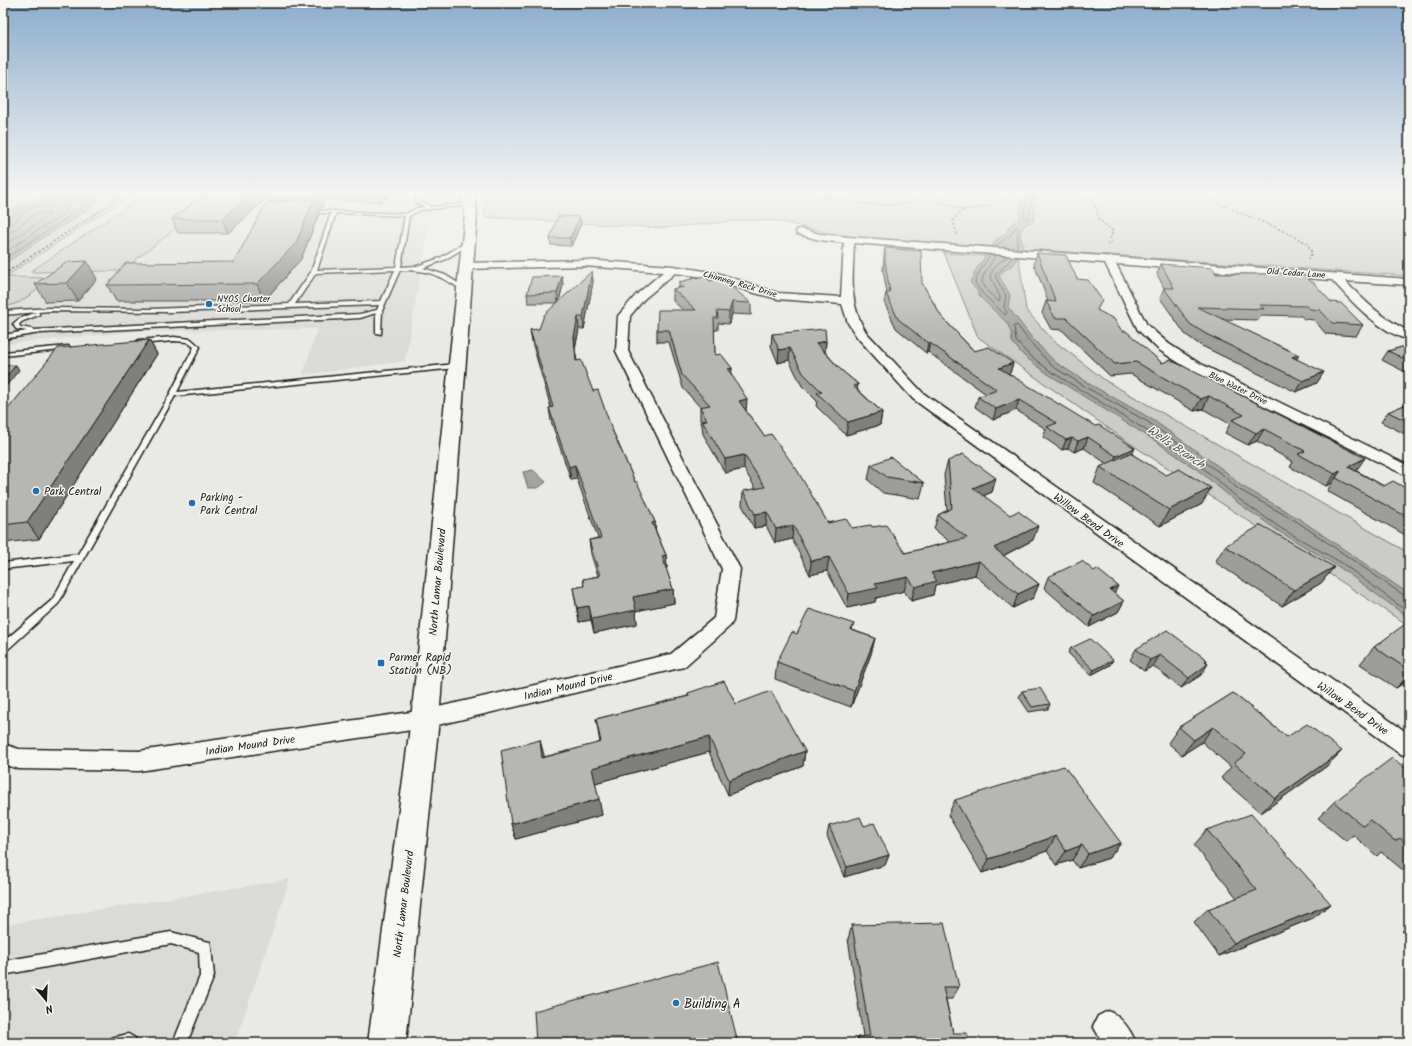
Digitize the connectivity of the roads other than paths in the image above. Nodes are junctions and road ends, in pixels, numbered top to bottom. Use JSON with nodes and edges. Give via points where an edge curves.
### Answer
{"nodes":[{"id":1,"x":325,"y":240,"type":"edge"},
{"id":2,"x":403,"y":240,"type":"edge"},
{"id":3,"x":468,"y":240,"type":"edge"},
{"id":4,"x":849,"y":240,"type":"joint"},
{"id":5,"x":1108,"y":260,"type":"junction"},
{"id":6,"x":465,"y":266,"type":"junction"},
{"id":7,"x":418,"y":268,"type":"junction"},
{"id":8,"x":398,"y":269,"type":"junction"},
{"id":9,"x":673,"y":269,"type":"junction"},
{"id":10,"x":314,"y":272,"type":"junction"},
{"id":11,"x":1335,"y":276,"type":"junction"},
{"id":12,"x":1409,"y":282,"type":"edge"},
{"id":13,"x":847,"y":300,"type":"junction"},
{"id":14,"x":383,"y":303,"type":"junction"},
{"id":15,"x":291,"y":306,"type":"junction"},
{"id":16,"x":60,"y":310,"type":"junction"},
{"id":17,"x":379,"y":311,"type":"junction"},
{"id":18,"x":3,"y":313,"type":"edge"},
{"id":19,"x":40,"y":331,"type":"junction"},
{"id":20,"x":379,"y":333,"type":"dead end"},
{"id":21,"x":1409,"y":336,"type":"edge"},
{"id":22,"x":3,"y":337,"type":"edge"},
{"id":23,"x":135,"y":342,"type":"edge"},
{"id":24,"x":71,"y":348,"type":"edge"},
{"id":25,"x":3,"y":354,"type":"edge"},
{"id":26,"x":456,"y":366,"type":"junction"},
{"id":27,"x":173,"y":394,"type":"junction"},
{"id":28,"x":1409,"y":472,"type":"edge"},
{"id":29,"x":80,"y":557,"type":"junction"},
{"id":30,"x":3,"y":566,"type":"edge"},
{"id":31,"x":3,"y":648,"type":"edge"},
{"id":32,"x":425,"y":719,"type":"junction"},
{"id":33,"x":1409,"y":747,"type":"edge"},
{"id":34,"x":3,"y":754,"type":"edge"},
{"id":35,"x":3,"y":968,"type":"edge"},
{"id":36,"x":116,"y":1043,"type":"edge"},
{"id":37,"x":130,"y":1043,"type":"edge"},
{"id":38,"x":180,"y":1043,"type":"edge"},
{"id":39,"x":387,"y":1043,"type":"edge"}],
"edges":[{"from":1,"to":10,"type":"lane"},
{"from":2,"to":8,"type":"lane"},
{"from":3,"to":6,"type":"main road","name":"North Lamar Boulevard"},
{"from":4,"to":5,"type":"street","name":"Old Cedar Lane"},
{"from":4,"to":13,"type":"street","name":"Willow Bend Drive"},
{"from":5,"to":11,"type":"street","name":"Old Cedar Lane"},
{"from":5,"to":28,"type":"street","name":"Blue Water Drive","via":[[1142,327],[1164,347],[1192,365]]},
{"from":6,"to":7,"type":"lane","via":[[437,272]]},
{"from":6,"to":7,"type":"lane","via":[[442,259]]},
{"from":6,"to":9,"type":"street","name":"Chimney Rock Drive","via":[[584,263]]},
{"from":6,"to":26,"type":"main road","name":"North Lamar Boulevard"},
{"from":7,"to":8,"type":"lane"},
{"from":8,"to":10,"type":"lane"},
{"from":8,"to":14,"type":"lane"},
{"from":9,"to":13,"type":"street","name":"Chimney Rock Drive","via":[[714,275],[778,296]]},
{"from":9,"to":32,"type":"street","name":"Indian Mound Drive","via":[[640,297],[624,316],[622,351],[731,569],[723,621],[677,661]]},
{"from":10,"to":15,"type":"lane"},
{"from":11,"to":12,"type":"street","name":"Old Cedar Lane"},
{"from":11,"to":21,"type":"street","via":[[1360,304],[1394,329]]},
{"from":13,"to":33,"type":"street","name":"Willow Bend Drive","via":[[854,323],[861,334],[918,396]]},
{"from":14,"to":15,"type":"lane"},
{"from":14,"to":17,"type":"lane"},
{"from":15,"to":16,"type":"lane","via":[[177,311]]},
{"from":16,"to":18,"type":"lane"},
{"from":16,"to":19,"type":"lane","via":[[30,316],[16,324],[18,328]]},
{"from":17,"to":19,"type":"lane","via":[[360,316]]},
{"from":17,"to":20,"type":"lane"},
{"from":19,"to":22,"type":"lane"},
{"from":23,"to":27,"type":"lane","via":[[189,340],[197,347]]},
{"from":24,"to":25,"type":"lane"},
{"from":26,"to":27,"type":"lane"},
{"from":26,"to":32,"type":"main road","name":"North Lamar Boulevard"},
{"from":27,"to":29,"type":"lane"},
{"from":29,"to":30,"type":"lane"},
{"from":29,"to":31,"type":"lane","via":[[55,602]]},
{"from":32,"to":34,"type":"street","name":"Indian Mound Drive","via":[[139,761],[19,758]]},
{"from":32,"to":39,"type":"main road","name":"North Lamar Boulevard"},
{"from":35,"to":38,"type":"lane","via":[[171,938],[205,947],[207,976]]},
{"from":36,"to":37,"type":"lane"}]}
